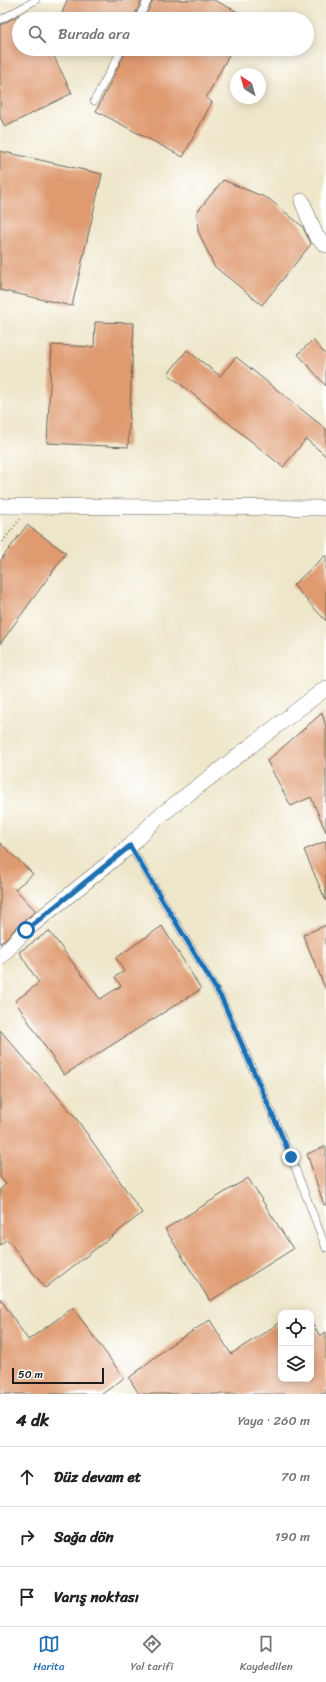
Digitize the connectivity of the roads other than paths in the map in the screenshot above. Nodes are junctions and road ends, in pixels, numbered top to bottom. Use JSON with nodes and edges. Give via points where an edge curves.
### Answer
{"nodes":[{"id":1,"x":36,"y":0,"type":"edge"},
{"id":2,"x":148,"y":0,"type":"edge"},
{"id":3,"x":14,"y":12,"type":"edge"},
{"id":4,"x":142,"y":12,"type":"edge"},
{"id":5,"x":12,"y":13,"type":"edge"},
{"id":6,"x":0,"y":20,"type":"edge"},
{"id":7,"x":118,"y":56,"type":"edge"},
{"id":8,"x":94,"y":101,"type":"dead end"},
{"id":9,"x":302,"y":201,"type":"dead end"},
{"id":10,"x":326,"y":245,"type":"edge"},
{"id":11,"x":0,"y":506,"type":"edge"},
{"id":12,"x":326,"y":508,"type":"edge"},
{"id":13,"x":326,"y":688,"type":"edge"},
{"id":14,"x":130,"y":846,"type":"junction"},
{"id":15,"x":0,"y":957,"type":"edge"},
{"id":16,"x":326,"y":1248,"type":"edge"}],
"edges":[{"from":1,"to":3,"type":"lane"},
{"from":2,"to":4,"type":"lane"},
{"from":5,"to":6,"type":"lane"},
{"from":7,"to":8,"type":"lane"},
{"from":9,"to":10,"type":"street","via":[[316,236]]},
{"from":11,"to":12,"type":"street"},
{"from":13,"to":14,"type":"street","via":[[156,818]]},
{"from":14,"to":15,"type":"street","via":[[26,930]]},
{"from":14,"to":16,"type":"lane","via":[[222,999],[291,1157]]}]}
